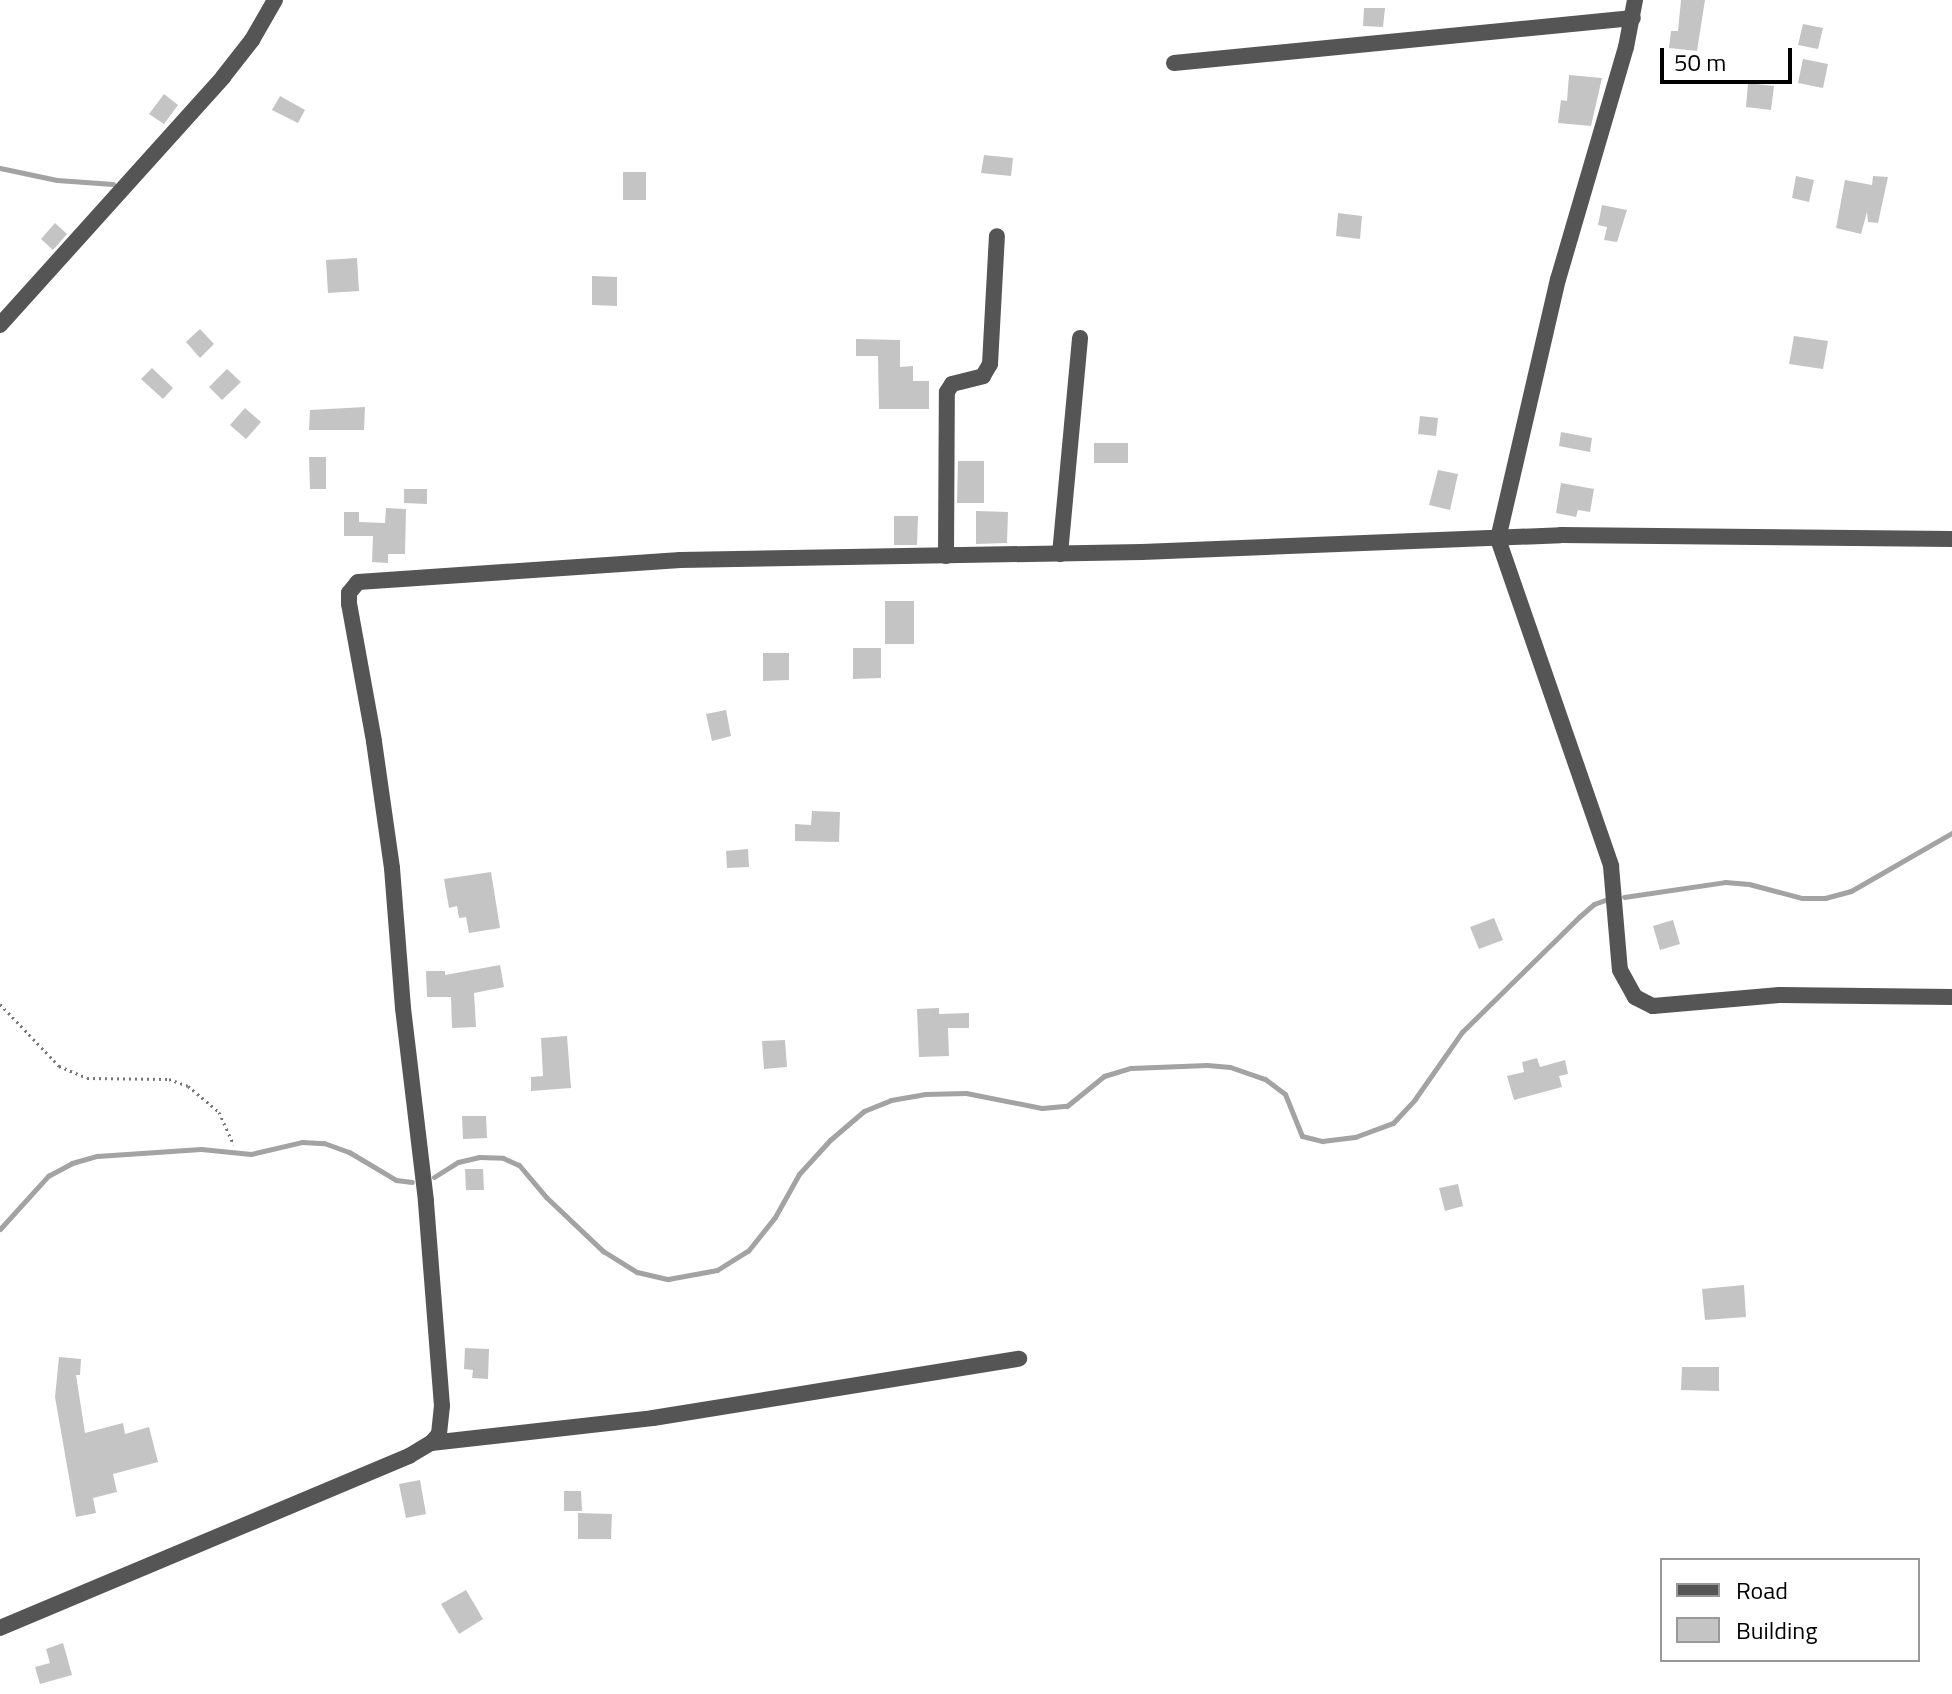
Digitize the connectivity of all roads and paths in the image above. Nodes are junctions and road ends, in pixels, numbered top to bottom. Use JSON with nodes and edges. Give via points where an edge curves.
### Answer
{"nodes":[{"id":1,"x":275,"y":0,"type":"edge"},
{"id":2,"x":1635,"y":0,"type":"edge"},
{"id":3,"x":1633,"y":18,"type":"junction"},
{"id":4,"x":1174,"y":63,"type":"dead end"},
{"id":5,"x":997,"y":236,"type":"dead end"},
{"id":6,"x":0,"y":325,"type":"edge"},
{"id":7,"x":1080,"y":338,"type":"dead end"},
{"id":8,"x":1498,"y":539,"type":"junction"},
{"id":9,"x":1952,"y":539,"type":"edge"},
{"id":10,"x":1060,"y":554,"type":"junction"},
{"id":11,"x":946,"y":556,"type":"junction"},
{"id":12,"x":1952,"y":997,"type":"edge"},
{"id":13,"x":0,"y":1004,"type":"edge"},
{"id":14,"x":234,"y":1145,"type":"dead end"},
{"id":15,"x":1019,"y":1359,"type":"dead end"},
{"id":16,"x":431,"y":1443,"type":"junction"},
{"id":17,"x":0,"y":1628,"type":"edge"}],
"edges":[{"from":1,"to":6,"type":"street","via":[[223,77]]},
{"from":2,"to":3,"type":"street"},
{"from":3,"to":4,"type":"street"},
{"from":3,"to":8,"type":"street","via":[[1558,279]]},
{"from":5,"to":11,"type":"street","via":[[990,364],[983,376],[952,384],[947,392]]},
{"from":7,"to":10,"type":"street"},
{"from":8,"to":9,"type":"street"},
{"from":8,"to":10,"type":"street"},
{"from":8,"to":12,"type":"street","via":[[1611,866],[1616,952],[1635,997],[1661,1007],[1780,995]]},
{"from":10,"to":11,"type":"street"},
{"from":11,"to":16,"type":"street","via":[[680,560],[375,578],[352,587],[349,604],[392,868],[426,1201],[442,1406],[442,1423]]},
{"from":13,"to":14,"type":"path","via":[[59,1066],[87,1078],[169,1079],[188,1086],[219,1112]]},
{"from":15,"to":16,"type":"street","via":[[653,1418]]},
{"from":16,"to":17,"type":"street"}]}
